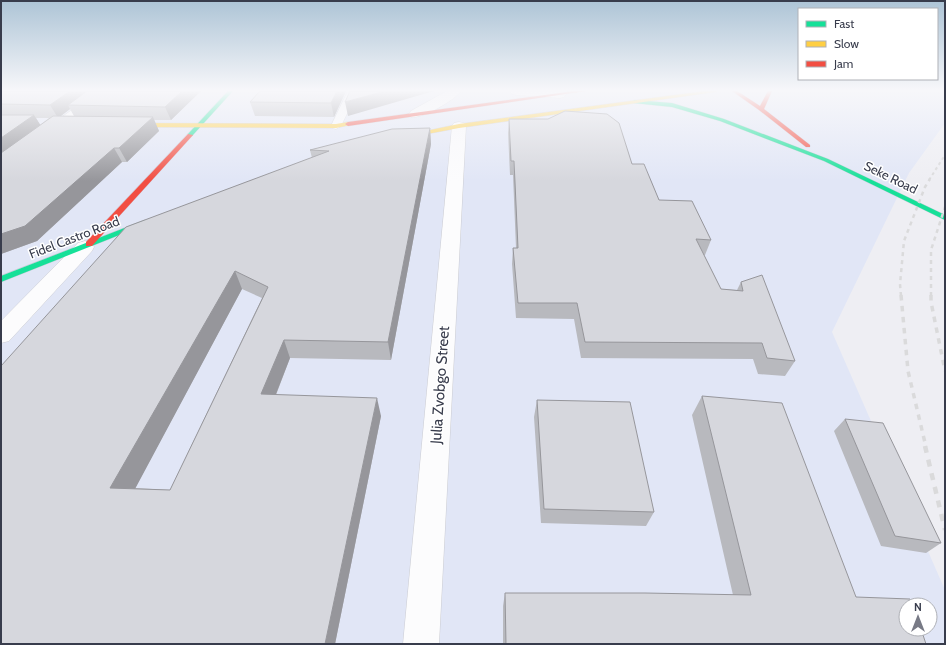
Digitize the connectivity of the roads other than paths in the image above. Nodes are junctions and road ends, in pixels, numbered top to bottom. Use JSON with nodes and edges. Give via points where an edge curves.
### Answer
{"nodes":[{"id":1,"x":62,"y":121,"type":"edge"},
{"id":2,"x":203,"y":121,"type":"edge"},
{"id":3,"x":338,"y":121,"type":"edge"},
{"id":4,"x":369,"y":121,"type":"edge"},
{"id":5,"x":495,"y":121,"type":"edge"},
{"id":6,"x":725,"y":121,"type":"edge"},
{"id":7,"x":776,"y":121,"type":"edge"},
{"id":8,"x":44,"y":124,"type":"edge"},
{"id":9,"x":58,"y":124,"type":"junction"},
{"id":10,"x":74,"y":124,"type":"edge"},
{"id":11,"x":120,"y":125,"type":"edge"},
{"id":12,"x":198,"y":126,"type":"junction"},
{"id":13,"x":336,"y":126,"type":"junction"},
{"id":14,"x":459,"y":126,"type":"junction"},
{"id":15,"x":44,"y":137,"type":"edge"},
{"id":16,"x":387,"y":139,"type":"edge"},
{"id":17,"x":826,"y":160,"type":"junction"},
{"id":18,"x":945,"y":218,"type":"edge"},
{"id":19,"x":158,"y":219,"type":"edge"},
{"id":20,"x":85,"y":247,"type":"junction"},
{"id":21,"x":1,"y":279,"type":"edge"},
{"id":22,"x":1,"y":335,"type":"edge"},
{"id":23,"x":421,"y":644,"type":"edge"}],
"edges":[{"from":1,"to":9,"type":"lane"},
{"from":2,"to":12,"type":"main road"},
{"from":3,"to":13,"type":"lane"},
{"from":4,"to":13,"type":"main road"},
{"from":5,"to":14,"type":"main road"},
{"from":6,"to":17,"type":"main road"},
{"from":7,"to":17,"type":"main road"},
{"from":8,"to":9,"type":"main road"},
{"from":9,"to":10,"type":"main road"},
{"from":9,"to":15,"type":"lane"},
{"from":11,"to":12,"type":"main road"},
{"from":12,"to":13,"type":"main road"},
{"from":12,"to":20,"type":"main road"},
{"from":14,"to":16,"type":"main road"},
{"from":14,"to":23,"type":"street","name":"Julia Zvobgo Street"},
{"from":17,"to":18,"type":"main road","name":"Seke Road"},
{"from":19,"to":20,"type":"main road","name":"Fidel Castro Road"},
{"from":20,"to":21,"type":"main road","name":"Fidel Castro Road"},
{"from":20,"to":22,"type":"street"}]}
